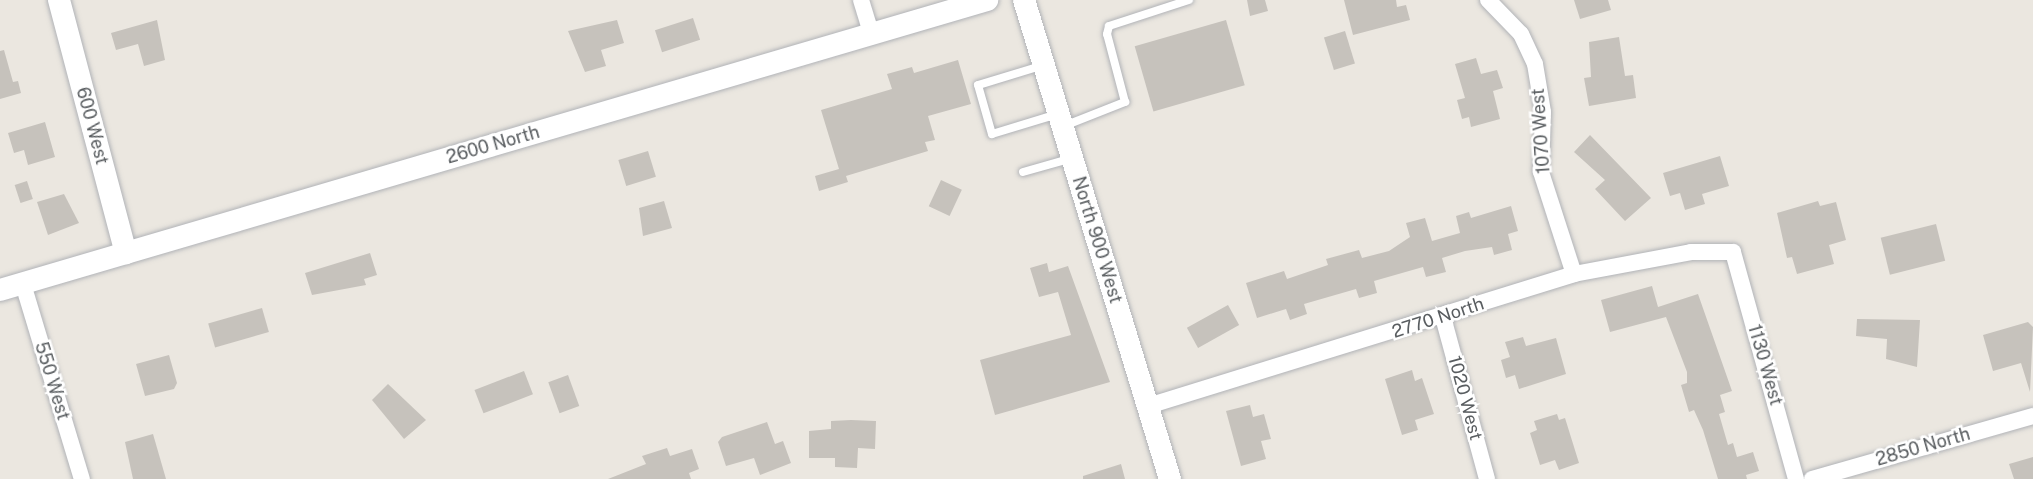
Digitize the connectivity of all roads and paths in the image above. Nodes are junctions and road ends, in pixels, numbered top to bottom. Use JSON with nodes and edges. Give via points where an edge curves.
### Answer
{"nodes":[{"id":1,"x":59,"y":0,"type":"edge"},
{"id":2,"x":861,"y":0,"type":"edge"},
{"id":3,"x":987,"y":0,"type":"edge"},
{"id":4,"x":1024,"y":0,"type":"edge"},
{"id":5,"x":1189,"y":0,"type":"edge"},
{"id":6,"x":1488,"y":0,"type":"edge"},
{"id":7,"x":871,"y":33,"type":"junction"},
{"id":8,"x":1044,"y":65,"type":"junction"},
{"id":9,"x":1061,"y":120,"type":"junction"},
{"id":10,"x":1072,"y":158,"type":"junction"},
{"id":11,"x":1023,"y":172,"type":"dead end"},
{"id":12,"x":1733,"y":252,"type":"joint"},
{"id":13,"x":126,"y":253,"type":"junction"},
{"id":14,"x":1574,"y":274,"type":"junction"},
{"id":15,"x":23,"y":284,"type":"junction"},
{"id":16,"x":0,"y":290,"type":"edge"},
{"id":17,"x":1443,"y":318,"type":"junction"},
{"id":18,"x":1148,"y":406,"type":"junction"},
{"id":19,"x":2033,"y":416,"type":"edge"},
{"id":20,"x":82,"y":479,"type":"edge"},
{"id":21,"x":1170,"y":479,"type":"edge"},
{"id":22,"x":1487,"y":479,"type":"edge"},
{"id":23,"x":1797,"y":479,"type":"edge"},
{"id":24,"x":1812,"y":479,"type":"edge"}],
"edges":[{"from":1,"to":13,"type":"street","name":"600 West"},
{"from":2,"to":7,"type":"street"},
{"from":3,"to":7,"type":"street","name":"2600 North"},
{"from":4,"to":8,"type":"street","name":"North 900 West"},
{"from":5,"to":9,"type":"lane","via":[[1109,26],[1107,34],[1125,102]]},
{"from":6,"to":14,"type":"street","name":"1070 West","via":[[1521,34],[1535,64],[1543,112],[1541,172]]},
{"from":7,"to":13,"type":"street","name":"2600 North"},
{"from":8,"to":9,"type":"street","name":"North 900 West"},
{"from":8,"to":9,"type":"lane","via":[[978,85],[992,134]]},
{"from":9,"to":10,"type":"street","name":"North 900 West"},
{"from":10,"to":11,"type":"lane"},
{"from":10,"to":18,"type":"street","name":"North 900 West"},
{"from":12,"to":14,"type":"street","name":"2770 North","via":[[1691,252]]},
{"from":12,"to":23,"type":"street","name":"1130 West"},
{"from":13,"to":15,"type":"street","name":"2600 North"},
{"from":14,"to":17,"type":"street","name":"2770 North"},
{"from":15,"to":16,"type":"street","name":"2600 North"},
{"from":15,"to":20,"type":"street","name":"550 West"},
{"from":17,"to":18,"type":"street","name":"2770 North"},
{"from":17,"to":22,"type":"street","name":"1020 West"},
{"from":18,"to":21,"type":"street","name":"North 900 West"},
{"from":19,"to":24,"type":"street","name":"2850 North"}]}
